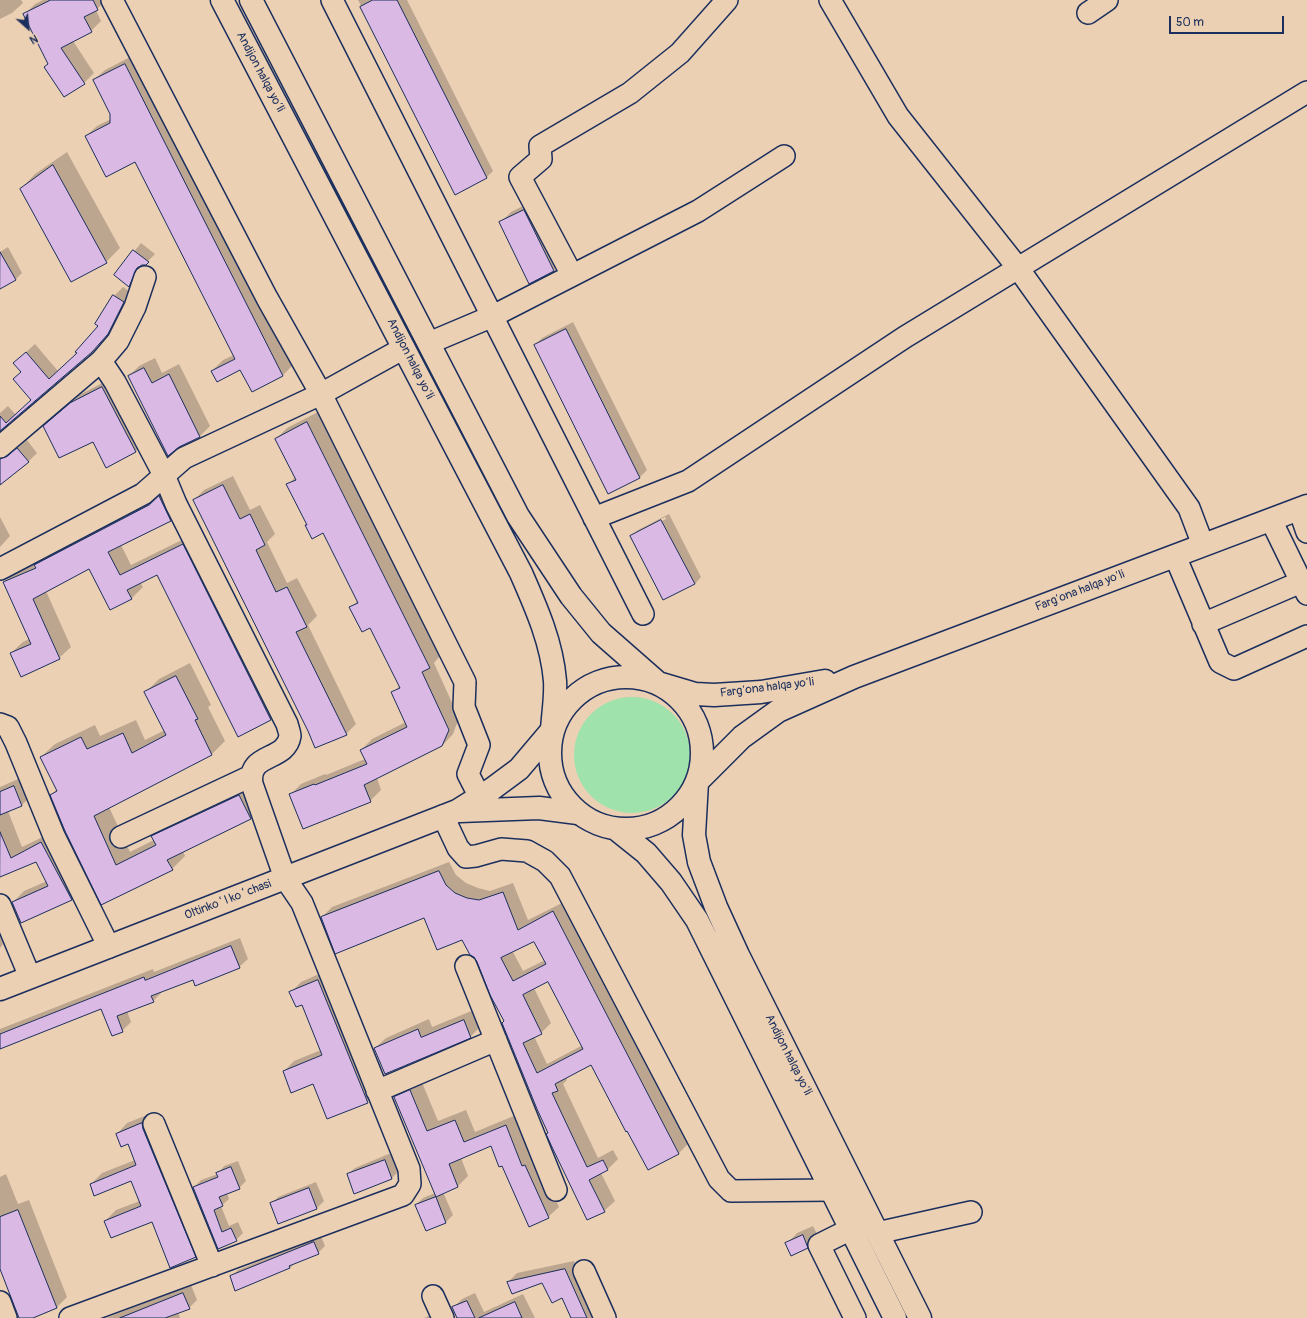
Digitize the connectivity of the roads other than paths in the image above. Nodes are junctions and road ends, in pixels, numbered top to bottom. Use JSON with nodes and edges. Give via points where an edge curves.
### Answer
{"nodes":[{"id":1,"x":112,"y":0,"type":"edge"},
{"id":2,"x":222,"y":0,"type":"edge"},
{"id":3,"x":251,"y":0,"type":"edge"},
{"id":4,"x":332,"y":0,"type":"edge"},
{"id":5,"x":727,"y":0,"type":"edge"},
{"id":6,"x":830,"y":0,"type":"edge"},
{"id":7,"x":1107,"y":0,"type":"edge"},
{"id":8,"x":1088,"y":13,"type":"dead end"},
{"id":9,"x":1307,"y":92,"type":"edge"},
{"id":10,"x":784,"y":156,"type":"dead end"},
{"id":11,"x":1018,"y":268,"type":"junction"},
{"id":12,"x":572,"y":275,"type":"junction"},
{"id":13,"x":145,"y":277,"type":"dead end"},
{"id":14,"x":492,"y":316,"type":"junction"},
{"id":15,"x":429,"y":343,"type":"junction"},
{"id":16,"x":404,"y":348,"type":"junction"},
{"id":17,"x":101,"y":361,"type":"junction"},
{"id":18,"x":321,"y":394,"type":"junction"},
{"id":19,"x":0,"y":447,"type":"edge"},
{"id":20,"x":164,"y":475,"type":"junction"},
{"id":21,"x":1303,"y":508,"type":"edge"},
{"id":22,"x":594,"y":518,"type":"junction"},
{"id":23,"x":1271,"y":520,"type":"junction"},
{"id":24,"x":1307,"y":532,"type":"edge"},
{"id":25,"x":1203,"y":545,"type":"junction"},
{"id":26,"x":1175,"y":556,"type":"junction"},
{"id":27,"x":0,"y":569,"type":"edge"},
{"id":28,"x":1304,"y":588,"type":"edge"},
{"id":29,"x":643,"y":614,"type":"dead end"},
{"id":30,"x":1203,"y":624,"type":"junction"},
{"id":31,"x":1307,"y":636,"type":"edge"},
{"id":32,"x":854,"y":677,"type":"junction"},
{"id":33,"x":658,"y":683,"type":"junction"},
{"id":34,"x":0,"y":724,"type":"edge"},
{"id":35,"x":552,"y":730,"type":"junction"},
{"id":36,"x":250,"y":776,"type":"junction"},
{"id":37,"x":697,"y":782,"type":"junction"},
{"id":38,"x":483,"y":803,"type":"junction"},
{"id":39,"x":578,"y":813,"type":"junction"},
{"id":40,"x":450,"y":814,"type":"junction"},
{"id":41,"x":616,"y":829,"type":"junction"},
{"id":42,"x":121,"y":837,"type":"dead end"},
{"id":43,"x":285,"y":878,"type":"junction"},
{"id":44,"x":0,"y":905,"type":"edge"},
{"id":45,"x":109,"y":947,"type":"junction"},
{"id":46,"x":466,"y":966,"type":"dead end"},
{"id":47,"x":30,"y":977,"type":"junction"},
{"id":48,"x":0,"y":989,"type":"edge"},
{"id":49,"x":496,"y":1040,"type":"junction"},
{"id":50,"x":377,"y":1091,"type":"junction"},
{"id":51,"x":154,"y":1124,"type":"dead end"},
{"id":52,"x":556,"y":1190,"type":"dead end"},
{"id":53,"x":832,"y":1190,"type":"junction"},
{"id":54,"x":971,"y":1212,"type":"dead end"},
{"id":55,"x":851,"y":1229,"type":"junction"},
{"id":56,"x":877,"y":1232,"type":"junction"},
{"id":57,"x":212,"y":1266,"type":"junction"},
{"id":58,"x":584,"y":1271,"type":"dead end"},
{"id":59,"x":433,"y":1296,"type":"dead end"},
{"id":60,"x":0,"y":1302,"type":"edge"},
{"id":61,"x":6,"y":1318,"type":"edge"},
{"id":62,"x":70,"y":1318,"type":"edge"},
{"id":63,"x":443,"y":1318,"type":"edge"},
{"id":64,"x":606,"y":1318,"type":"edge"},
{"id":65,"x":855,"y":1318,"type":"edge"},
{"id":66,"x":895,"y":1318,"type":"edge"},
{"id":67,"x":920,"y":1318,"type":"edge"}],
"edges":[{"from":1,"to":18,"type":"street","via":[[267,298]]},
{"from":2,"to":16,"type":"main road","name":"Andijon halqa yo‘li"},
{"from":3,"to":15,"type":"main road","name":"Andijon halqa yo‘li"},
{"from":4,"to":14,"type":"street"},
{"from":5,"to":12,"type":"street","via":[[680,53],[630,93],[540,146],[541,160],[520,177]]},
{"from":6,"to":11,"type":"street","via":[[898,116]]},
{"from":7,"to":8,"type":"street"},
{"from":9,"to":11,"type":"street"},
{"from":10,"to":12,"type":"street","via":[[698,211]]},
{"from":11,"to":22,"type":"street","via":[[905,337],[688,481]]},
{"from":11,"to":25,"type":"street","via":[[1189,508]]},
{"from":12,"to":14,"type":"street"},
{"from":13,"to":17,"type":"street","via":[[135,307],[118,341]]},
{"from":14,"to":15,"type":"street"},
{"from":14,"to":22,"type":"street"},
{"from":15,"to":33,"type":"main road","name":"Andijon halqa yo‘li","via":[[518,516],[572,596],[601,633]]},
{"from":16,"to":18,"type":"street"},
{"from":16,"to":35,"type":"main road","name":"Andijon halqa yo‘li","via":[[537,609],[547,637],[555,682]]},
{"from":17,"to":19,"type":"street"},
{"from":17,"to":20,"type":"street","via":[[115,382]]},
{"from":18,"to":20,"type":"street","via":[[184,458]]},
{"from":18,"to":38,"type":"street","via":[[465,682],[464,707],[479,745],[468,774]]},
{"from":20,"to":27,"type":"street","via":[[143,494]]},
{"from":20,"to":36,"type":"street","via":[[176,504],[287,724],[290,735],[287,745],[258,762]]},
{"from":21,"to":23,"type":"main road","name":"Farg‘ona halqa yo‘li"},
{"from":21,"to":24,"type":"street"},
{"from":22,"to":29,"type":"street"},
{"from":23,"to":25,"type":"main road","name":"Farg‘ona halqa yo‘li"},
{"from":23,"to":28,"type":"street"},
{"from":25,"to":26,"type":"main road","name":"Farg‘ona halqa yo‘li"},
{"from":26,"to":30,"type":"street"},
{"from":26,"to":32,"type":"main road","name":"Farg‘ona halqa yo‘li"},
{"from":28,"to":30,"type":"street"},
{"from":30,"to":31,"type":"street","via":[[1220,662],[1234,669]]},
{"from":32,"to":33,"type":"main road","name":"Farg‘ona halqa yo‘li","via":[[761,692],[714,695],[695,694]]},
{"from":32,"to":37,"type":"main road","name":"Farg‘ona halqa yo‘li","via":[[778,711],[742,737]]},
{"from":33,"to":35,"type":"main road","name":"Farg‘ona halqa yo‘li","via":[[633,676],[607,678],[583,689],[564,707]]},
{"from":33,"to":37,"type":"main road","via":[[678,696],[693,714],[701,736],[703,759]]},
{"from":34,"to":45,"type":"street","via":[[8,728],[16,743],[54,836]]},
{"from":35,"to":38,"type":"main road","name":"Oltinkoʻl koʻchasi","via":[[519,770],[492,789]]},
{"from":35,"to":39,"type":"main road","name":"Andijon halqa yo‘li","via":[[549,753],[552,776],[563,796]]},
{"from":36,"to":42,"type":"street"},
{"from":36,"to":43,"type":"street"},
{"from":37,"to":41,"type":"main road","via":[[684,803],[664,819],[641,828]]},
{"from":37,"to":56,"type":"main road","name":"Andijon halqa yo‘li","via":[[694,835],[699,862],[716,907]]},
{"from":38,"to":39,"type":"main road"},
{"from":38,"to":40,"type":"main road","name":"Oltinkoʻl koʻchasi"},
{"from":39,"to":41,"type":"main road","via":[[596,824]]},
{"from":40,"to":43,"type":"main road","name":"Oltinkoʻl koʻchasi"},
{"from":40,"to":53,"type":"street","via":[[458,848],[466,857],[501,849],[527,851],[545,861],[560,876],[719,1179],[731,1191]]},
{"from":41,"to":53,"type":"main road","name":"Andijon halqa yo‘li","via":[[646,853],[671,882],[697,920]]},
{"from":43,"to":45,"type":"main road","name":"Oltinkoʻl koʻchasi"},
{"from":43,"to":50,"type":"street","via":[[302,903]]},
{"from":44,"to":47,"type":"street"},
{"from":45,"to":47,"type":"main road","name":"Oltinkoʻl koʻchasi"},
{"from":46,"to":49,"type":"street"},
{"from":47,"to":48,"type":"main road","name":"Oltinkoʻl koʻchasi"},
{"from":49,"to":50,"type":"street"},
{"from":49,"to":52,"type":"street"},
{"from":50,"to":57,"type":"street","via":[[409,1169],[410,1184],[403,1195]]},
{"from":51,"to":57,"type":"street"},
{"from":53,"to":55,"type":"main road","name":"Andijon halqa yo‘li"},
{"from":54,"to":56,"type":"street"},
{"from":55,"to":65,"type":"street","via":[[819,1245]]},
{"from":55,"to":66,"type":"main road","name":"Andijon halqa yo‘li"},
{"from":56,"to":67,"type":"main road","name":"Andijon halqa yo‘li"},
{"from":57,"to":62,"type":"street"},
{"from":58,"to":64,"type":"street"},
{"from":59,"to":63,"type":"street"},
{"from":60,"to":61,"type":"street"}]}
